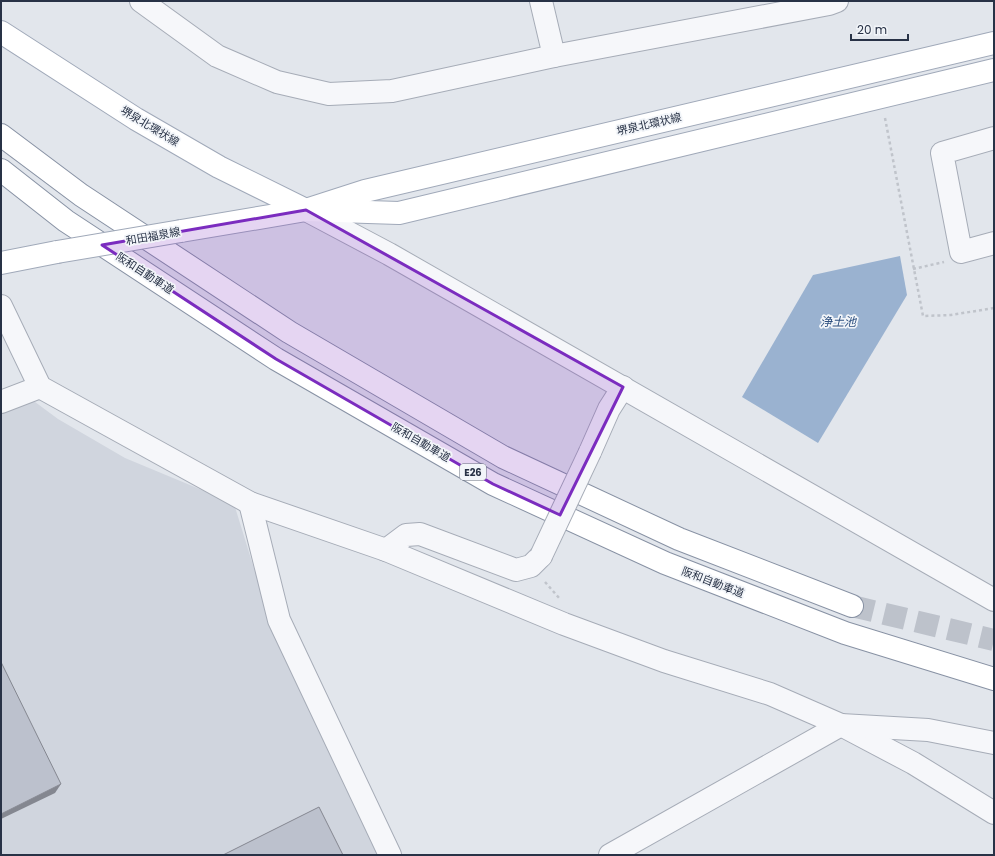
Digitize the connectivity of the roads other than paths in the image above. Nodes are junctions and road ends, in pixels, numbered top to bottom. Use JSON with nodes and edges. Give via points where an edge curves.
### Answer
{"nodes":[{"id":1,"x":141,"y":1,"type":"edge"},
{"id":2,"x":541,"y":1,"type":"edge"},
{"id":3,"x":837,"y":1,"type":"edge"},
{"id":4,"x":1,"y":32,"type":"edge"},
{"id":5,"x":994,"y":43,"type":"edge"},
{"id":6,"x":554,"y":56,"type":"junction"},
{"id":7,"x":994,"y":70,"type":"edge"},
{"id":8,"x":1,"y":135,"type":"edge"},
{"id":9,"x":994,"y":138,"type":"edge"},
{"id":10,"x":1,"y":170,"type":"edge"},
{"id":11,"x":306,"y":210,"type":"junction"},
{"id":12,"x":994,"y":244,"type":"edge"},
{"id":13,"x":1,"y":263,"type":"edge"},
{"id":14,"x":1,"y":306,"type":"edge"},
{"id":15,"x":40,"y":387,"type":"junction"},
{"id":16,"x":623,"y":387,"type":"junction"},
{"id":17,"x":1,"y":402,"type":"edge"},
{"id":18,"x":250,"y":503,"type":"junction"},
{"id":19,"x":386,"y":550,"type":"junction"},
{"id":20,"x":994,"y":600,"type":"edge"},
{"id":21,"x":852,"y":606,"type":"tunnel mouth"},
{"id":22,"x":994,"y":679,"type":"edge"},
{"id":23,"x":841,"y":725,"type":"junction"},
{"id":24,"x":994,"y":743,"type":"edge"},
{"id":25,"x":994,"y":813,"type":"edge"},
{"id":26,"x":390,"y":855,"type":"edge"},
{"id":27,"x":610,"y":855,"type":"edge"}],
"edges":[{"from":1,"to":6,"type":"street","via":[[217,56],[277,82],[329,94],[392,91]]},
{"from":2,"to":6,"type":"street"},
{"from":3,"to":6,"type":"street"},
{"from":4,"to":11,"type":"main road","name":"堺泉北環状線","via":[[136,119],[219,167]]},
{"from":5,"to":11,"type":"main road","name":"堺泉北環状線","via":[[365,191]]},
{"from":7,"to":11,"type":"main road","name":"堺泉北環状線","via":[[399,213]]},
{"from":8,"to":21,"type":"main road","number":"E26","via":[[81,195],[289,332],[503,458],[679,539]]},
{"from":9,"to":12,"type":"street","via":[[942,152],[961,252]]},
{"from":10,"to":22,"type":"main road","name":"阪和自動車道","number":"E26","via":[[66,221],[276,359],[493,484],[665,563],[845,633]]},
{"from":11,"to":13,"type":"main road","name":"和田福泉線","bridge":true},
{"from":11,"to":16,"type":"street","via":[[389,254]]},
{"from":14,"to":15,"type":"street"},
{"from":15,"to":17,"type":"street"},
{"from":15,"to":18,"type":"street"},
{"from":16,"to":19,"type":"street","bridge":true,"via":[[541,556],[531,566],[516,570],[420,534],[406,534]]},
{"from":16,"to":20,"type":"street"},
{"from":18,"to":19,"type":"street"},
{"from":18,"to":26,"type":"street","via":[[279,620]]},
{"from":19,"to":23,"type":"street","via":[[564,624],[664,661],[770,694]]},
{"from":23,"to":24,"type":"street","via":[[928,730]]},
{"from":23,"to":25,"type":"street","via":[[914,763]]},
{"from":23,"to":27,"type":"street"}]}
